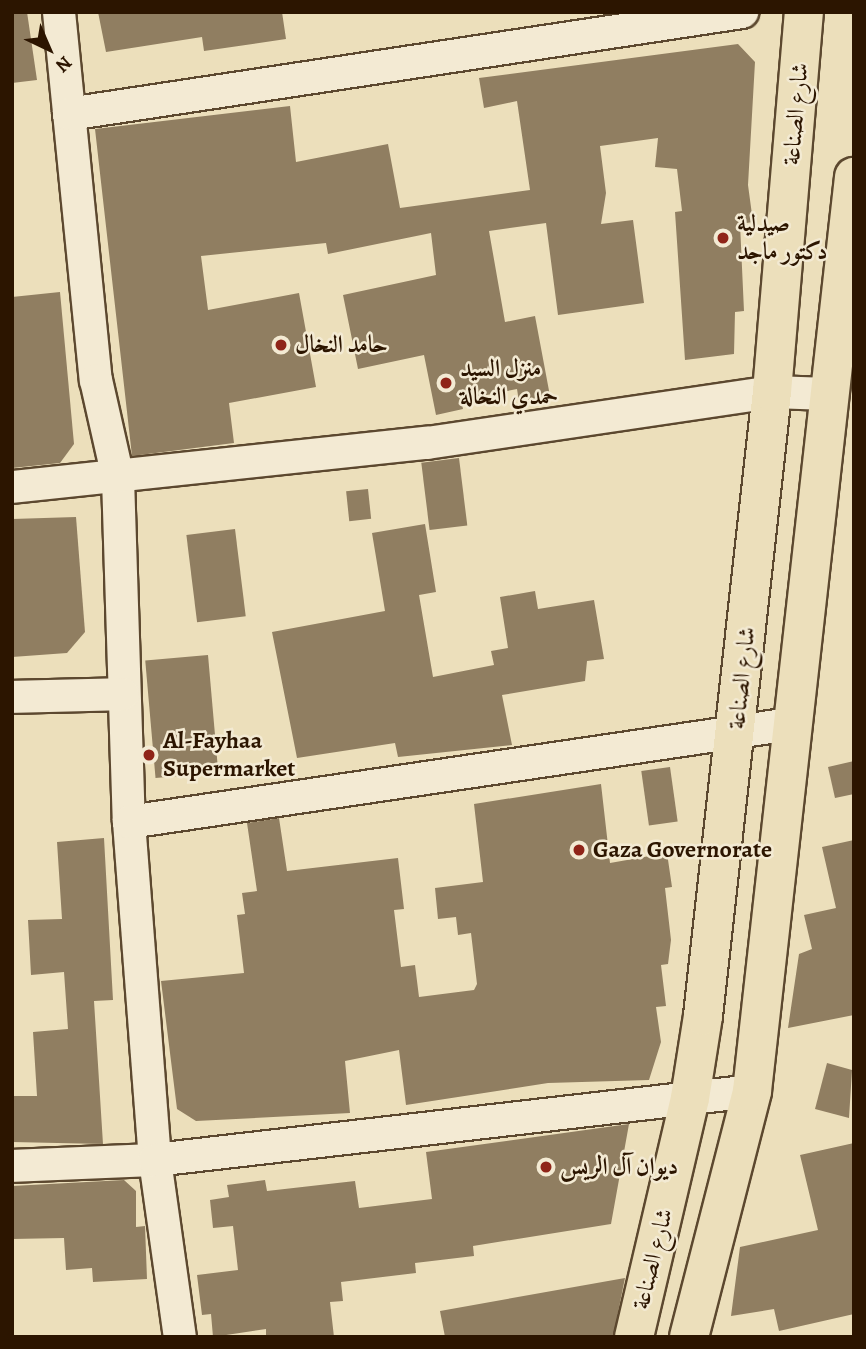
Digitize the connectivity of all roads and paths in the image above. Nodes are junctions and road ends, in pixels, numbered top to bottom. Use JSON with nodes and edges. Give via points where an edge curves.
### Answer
{"nodes":[{"id":1,"x":59,"y":12,"type":"edge"},
{"id":2,"x":741,"y":12,"type":"edge"},
{"id":3,"x":804,"y":12,"type":"edge"},
{"id":4,"x":69,"y":114,"type":"junction"},
{"id":5,"x":854,"y":177,"type":"edge"},
{"id":6,"x":772,"y":392,"type":"junction"},
{"id":7,"x":829,"y":394,"type":"junction"},
{"id":8,"x":118,"y":478,"type":"junction"},
{"id":9,"x":12,"y":487,"type":"edge"},
{"id":10,"x":122,"y":694,"type":"junction"},
{"id":11,"x":12,"y":697,"type":"edge"},
{"id":12,"x":790,"y":724,"type":"junction"},
{"id":13,"x":736,"y":730,"type":"junction"},
{"id":14,"x":129,"y":822,"type":"junction"},
{"id":15,"x":752,"y":1091,"type":"junction"},
{"id":16,"x":690,"y":1098,"type":"junction"},
{"id":17,"x":155,"y":1160,"type":"junction"},
{"id":18,"x":12,"y":1166,"type":"edge"},
{"id":19,"x":180,"y":1337,"type":"edge"},
{"id":20,"x":634,"y":1337,"type":"edge"},
{"id":21,"x":689,"y":1337,"type":"edge"}],
"edges":[{"from":1,"to":4,"type":"street"},
{"from":2,"to":4,"type":"street"},
{"from":3,"to":6,"type":"main road","name":"شارع الصناعة"},
{"from":4,"to":8,"type":"street","via":[[96,380]]},
{"from":5,"to":7,"type":"main road"},
{"from":6,"to":7,"type":"street"},
{"from":6,"to":8,"type":"street","via":[[427,443]]},
{"from":6,"to":13,"type":"main road","name":"شارع الصناعة"},
{"from":7,"to":12,"type":"main road"},
{"from":8,"to":9,"type":"street"},
{"from":8,"to":10,"type":"street"},
{"from":10,"to":11,"type":"street"},
{"from":10,"to":14,"type":"street"},
{"from":12,"to":13,"type":"street"},
{"from":12,"to":15,"type":"main road"},
{"from":13,"to":14,"type":"street"},
{"from":13,"to":16,"type":"main road","name":"شارع الصناعة"},
{"from":14,"to":17,"type":"street"},
{"from":15,"to":16,"type":"street"},
{"from":15,"to":21,"type":"main road"},
{"from":16,"to":17,"type":"street"},
{"from":16,"to":20,"type":"main road","name":"شارع الصناعة"},
{"from":17,"to":18,"type":"street"},
{"from":17,"to":19,"type":"street"}]}
